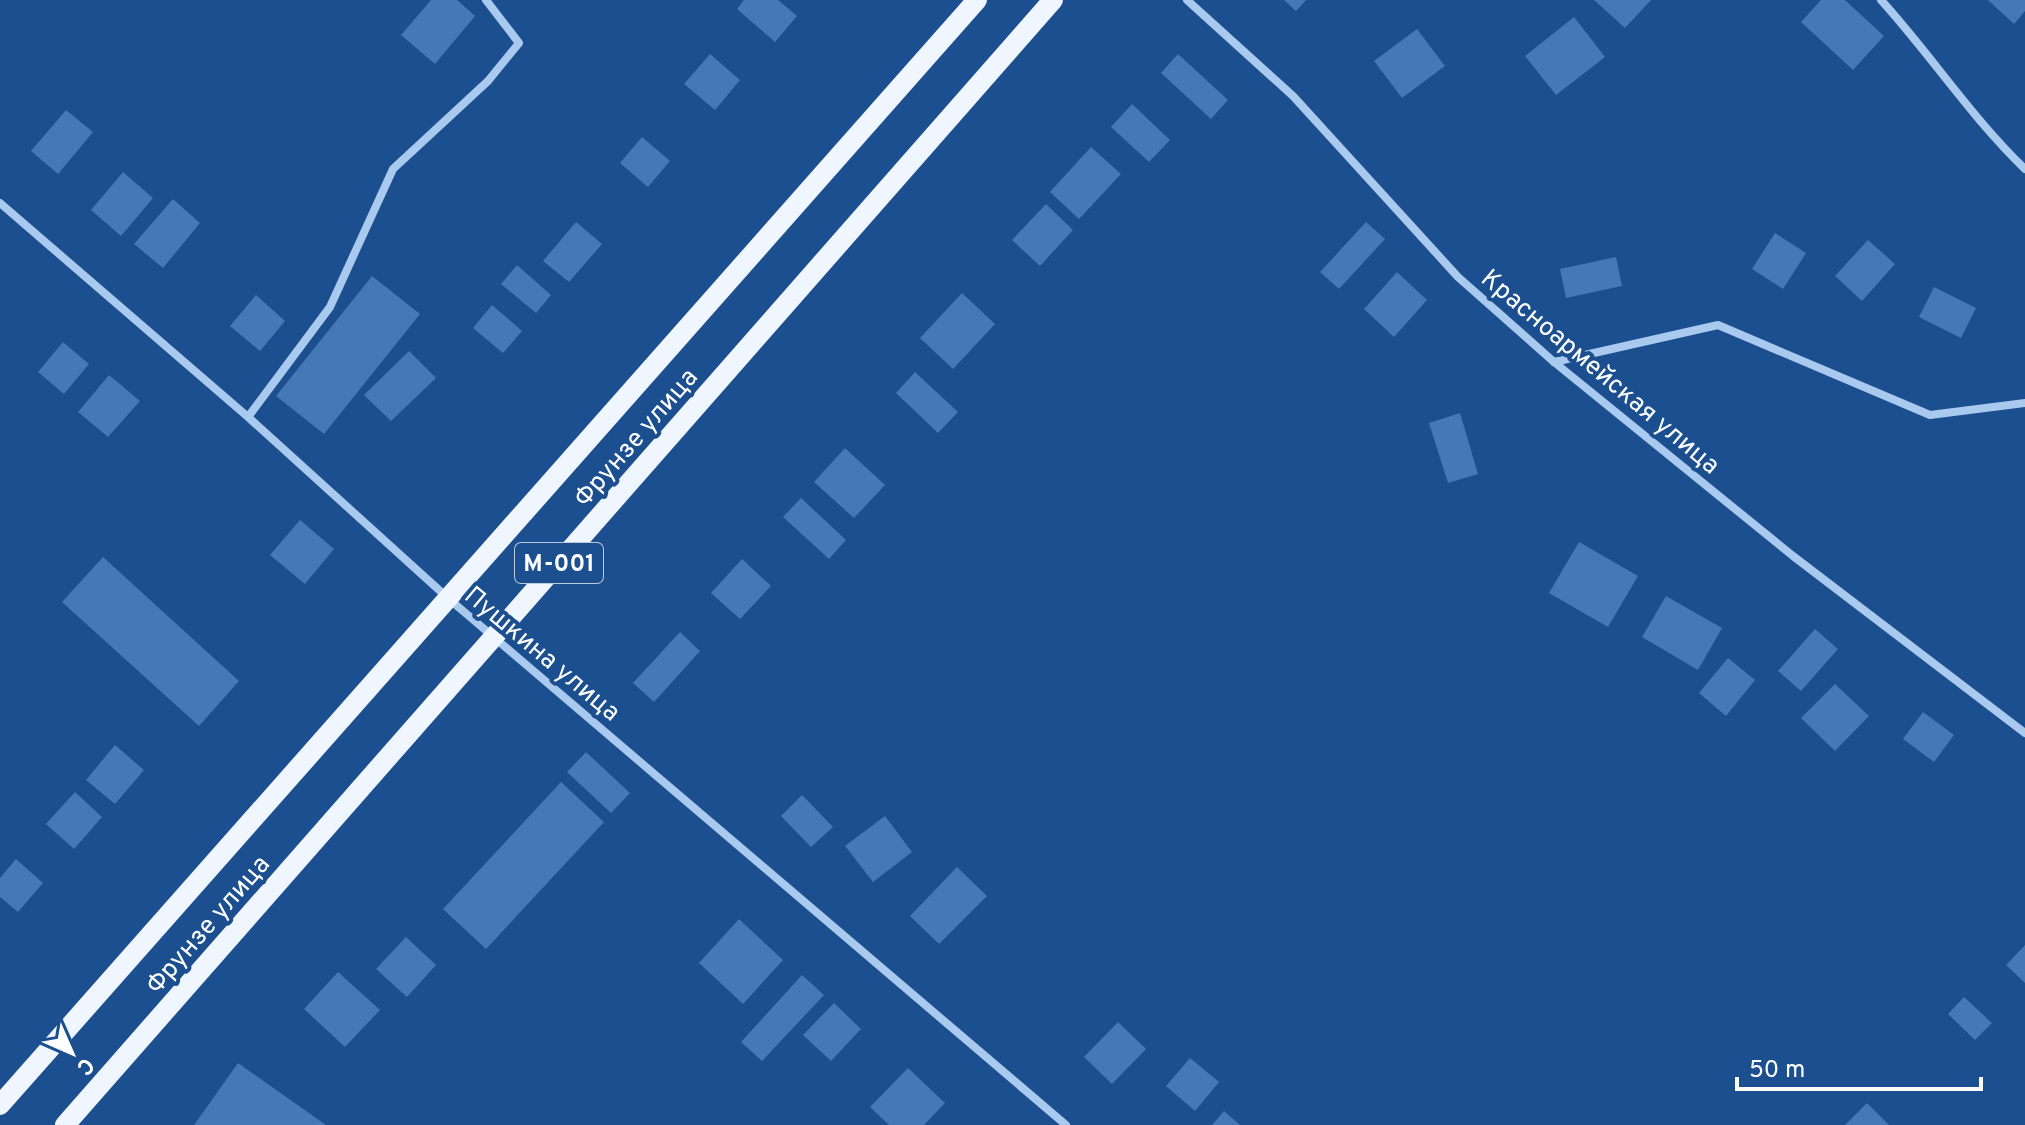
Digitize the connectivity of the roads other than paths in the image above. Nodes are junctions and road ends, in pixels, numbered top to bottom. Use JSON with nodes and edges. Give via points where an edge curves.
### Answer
{"nodes":[{"id":1,"x":486,"y":0,"type":"edge"},
{"id":2,"x":977,"y":0,"type":"edge"},
{"id":3,"x":1053,"y":0,"type":"edge"},
{"id":4,"x":1187,"y":0,"type":"edge"},
{"id":5,"x":1881,"y":0,"type":"edge"},
{"id":6,"x":2025,"y":169,"type":"edge"},
{"id":7,"x":0,"y":203,"type":"edge"},
{"id":8,"x":1554,"y":362,"type":"junction"},
{"id":9,"x":2025,"y":403,"type":"edge"},
{"id":10,"x":248,"y":417,"type":"junction"},
{"id":11,"x":449,"y":599,"type":"junction"},
{"id":12,"x":494,"y":637,"type":"junction"},
{"id":13,"x":2025,"y":733,"type":"edge"},
{"id":14,"x":0,"y":1105,"type":"edge"},
{"id":15,"x":65,"y":1125,"type":"edge"},
{"id":16,"x":1066,"y":1125,"type":"edge"}],
"edges":[{"from":1,"to":10,"type":"street","via":[[519,43],[488,81],[393,169],[330,307]]},
{"from":2,"to":11,"type":"main road","name":"Фрунзе улица","number":"M-001"},
{"from":3,"to":12,"type":"main road","name":"Фрунзе улица","number":"M-001"},
{"from":4,"to":8,"type":"street","name":"Красноармейская улица","via":[[1293,96],[1458,277]]},
{"from":5,"to":6,"type":"street","via":[[1933,58],[1983,128]]},
{"from":7,"to":10,"type":"street","name":"Пушкина улица"},
{"from":8,"to":9,"type":"street","via":[[1718,325],[1930,415]]},
{"from":8,"to":13,"type":"street","name":"Красноармейская улица","via":[[1793,556]]},
{"from":10,"to":11,"type":"street","name":"Пушкина улица"},
{"from":11,"to":12,"type":"street","name":"Пушкина улица"},
{"from":11,"to":14,"type":"main road","name":"Фрунзе улица","number":"M-001"},
{"from":12,"to":15,"type":"main road","name":"Фрунзе улица","number":"M-001"},
{"from":12,"to":16,"type":"street","name":"Пушкина улица"}]}
